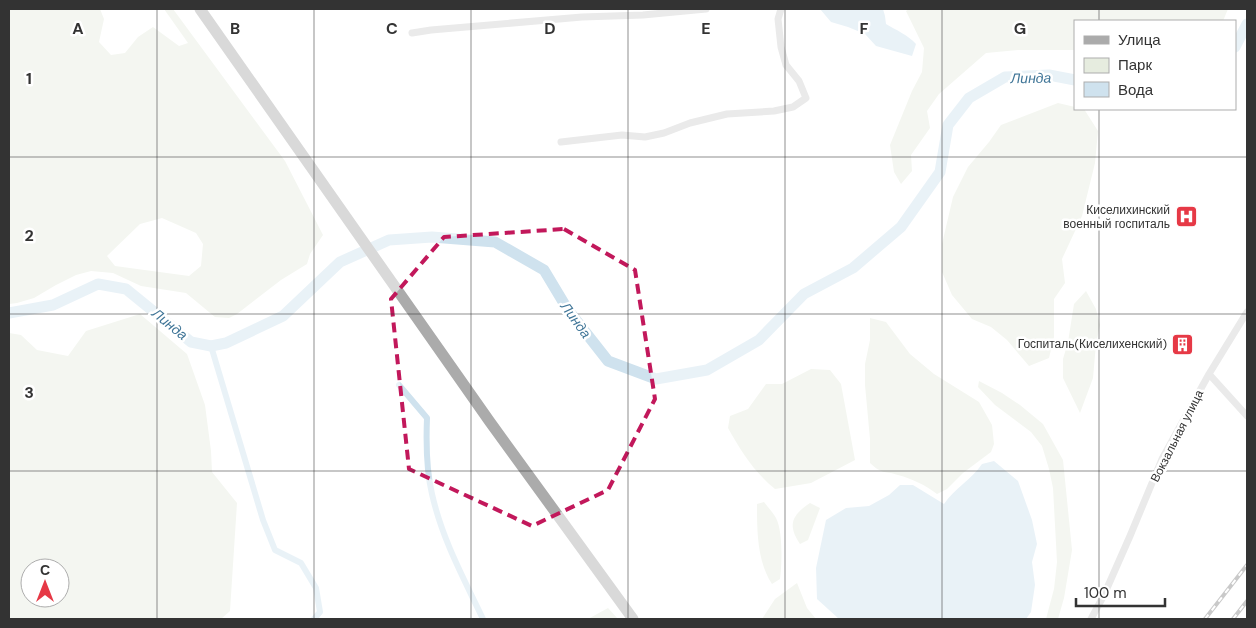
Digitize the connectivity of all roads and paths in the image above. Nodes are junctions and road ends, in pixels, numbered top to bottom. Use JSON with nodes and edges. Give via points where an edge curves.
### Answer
{"nodes":[{"id":1,"x":200,"y":9,"type":"edge"},
{"id":2,"x":706,"y":9,"type":"edge"},
{"id":3,"x":781,"y":9,"type":"edge"},
{"id":4,"x":412,"y":34,"type":"dead end"},
{"id":5,"x":560,"y":142,"type":"dead end"},
{"id":6,"x":1247,"y":312,"type":"edge"},
{"id":7,"x":1209,"y":374,"type":"junction"},
{"id":8,"x":1247,"y":416,"type":"edge"},
{"id":9,"x":633,"y":619,"type":"edge"},
{"id":10,"x":1091,"y":619,"type":"edge"}],
"edges":[{"from":1,"to":9,"type":"main road","via":[[495,430]]},
{"from":2,"to":4,"type":"street","via":[[582,17]]},
{"from":3,"to":5,"type":"street","via":[[778,19],[786,65],[799,81],[806,98],[793,107],[727,114],[645,137],[622,135]]},
{"from":6,"to":7,"type":"street","name":"Вокзальная улица"},
{"from":7,"to":8,"type":"street"},
{"from":7,"to":10,"type":"street","name":"Вокзальная улица","via":[[1162,459]]}]}
